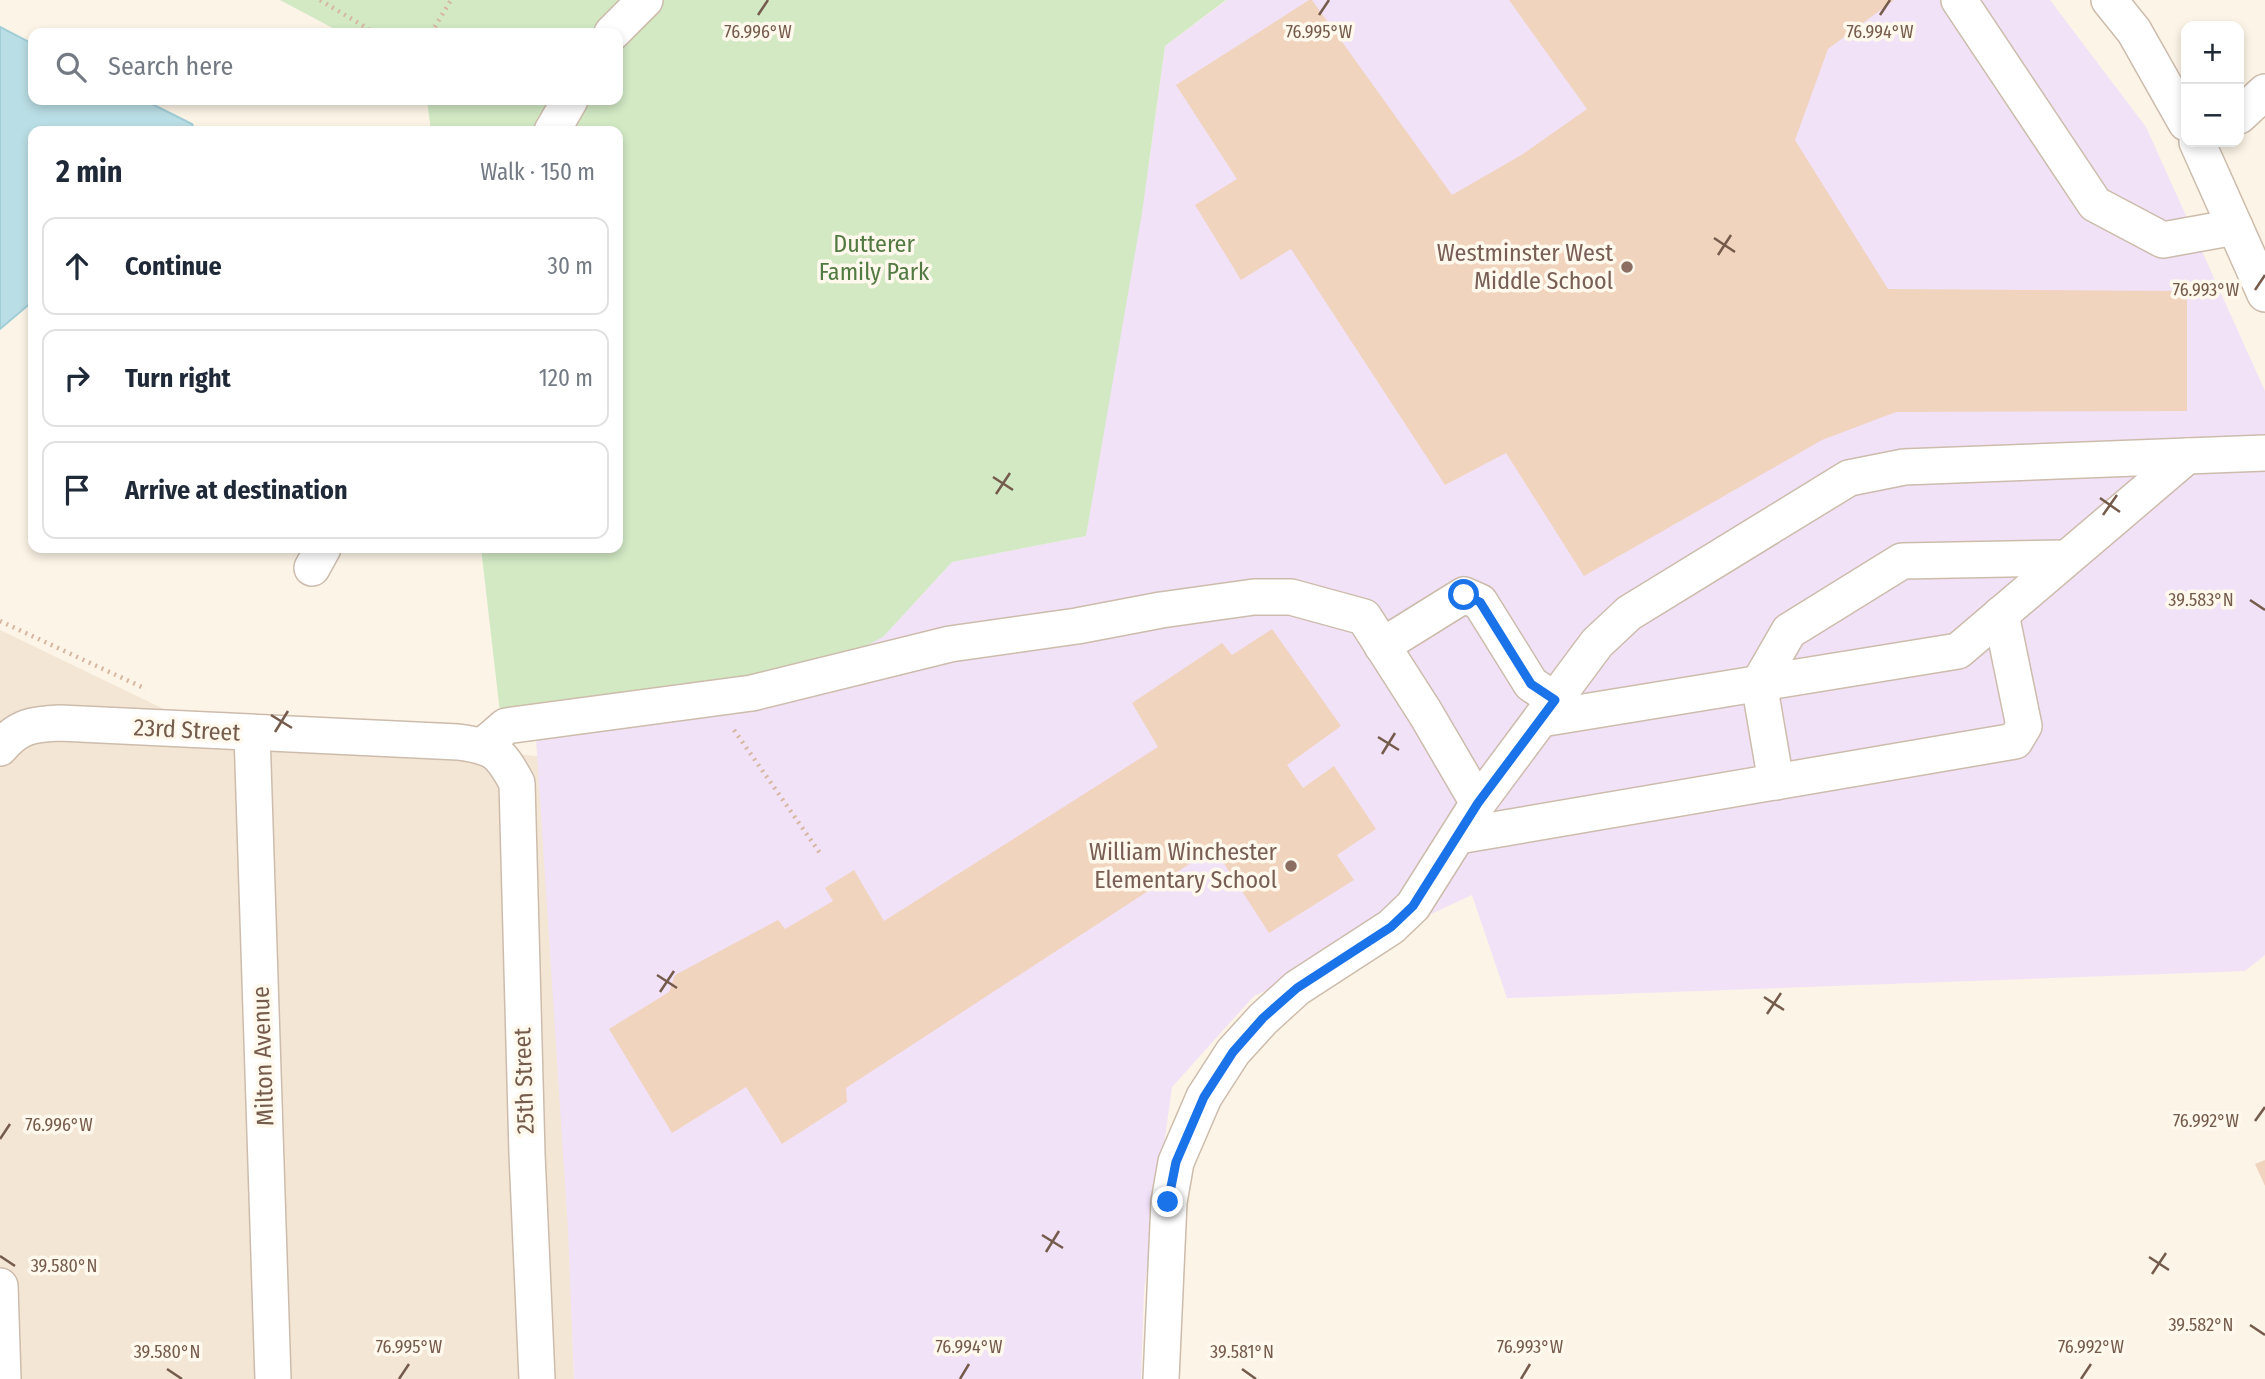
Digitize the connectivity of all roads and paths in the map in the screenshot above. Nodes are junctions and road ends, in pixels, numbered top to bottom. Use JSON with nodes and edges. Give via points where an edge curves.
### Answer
{"nodes":[{"id":1,"x":320,"y":0,"type":"edge"},
{"id":2,"x":451,"y":0,"type":"edge"},
{"id":3,"x":645,"y":0,"type":"edge"},
{"id":4,"x":1959,"y":0,"type":"edge"},
{"id":5,"x":2109,"y":0,"type":"edge"},
{"id":6,"x":367,"y":28,"type":"edge"},
{"id":7,"x":434,"y":28,"type":"edge"},
{"id":8,"x":617,"y":28,"type":"edge"},
{"id":9,"x":2265,"y":92,"type":"edge"},
{"id":10,"x":567,"y":105,"type":"edge"},
{"id":11,"x":2181,"y":110,"type":"edge"},
{"id":12,"x":2244,"y":111,"type":"edge"},
{"id":13,"x":555,"y":126,"type":"edge"},
{"id":14,"x":2202,"y":147,"type":"edge"},
{"id":15,"x":2235,"y":227,"type":"junction"},
{"id":16,"x":2265,"y":294,"type":"edge"},
{"id":17,"x":2265,"y":453,"type":"edge"},
{"id":18,"x":2187,"y":456,"type":"junction"},
{"id":19,"x":2066,"y":558,"type":"junction"},
{"id":20,"x":2001,"y":614,"type":"junction"},
{"id":21,"x":1382,"y":646,"type":"junction"},
{"id":22,"x":1759,"y":683,"type":"junction"},
{"id":23,"x":1548,"y":709,"type":"junction"},
{"id":24,"x":253,"y":733,"type":"junction"},
{"id":25,"x":5,"y":742,"type":"edge"},
{"id":26,"x":484,"y":745,"type":"junction"},
{"id":27,"x":1776,"y":782,"type":"junction"},
{"id":28,"x":1478,"y":803,"type":"junction"},
{"id":29,"x":1458,"y":836,"type":"junction"},
{"id":30,"x":0,"y":1286,"type":"edge"},
{"id":31,"x":3,"y":1379,"type":"edge"},
{"id":32,"x":273,"y":1379,"type":"edge"},
{"id":33,"x":537,"y":1379,"type":"edge"},
{"id":34,"x":1161,"y":1379,"type":"edge"}],
"edges":[{"from":1,"to":6,"type":"path"},
{"from":2,"to":7,"type":"path"},
{"from":3,"to":8,"type":"street"},
{"from":4,"to":15,"type":"street","via":[[2095,204],[2163,240]]},
{"from":5,"to":11,"type":"street"},
{"from":9,"to":12,"type":"street"},
{"from":10,"to":13,"type":"street"},
{"from":14,"to":15,"type":"street"},
{"from":15,"to":16,"type":"street"},
{"from":17,"to":18,"type":"street"},
{"from":18,"to":19,"type":"street"},
{"from":18,"to":23,"type":"street","via":[[1904,467],[1849,478],[1629,613],[1597,643]]},
{"from":19,"to":20,"type":"street"},
{"from":19,"to":22,"type":"street","via":[[1902,561],[1789,631]]},
{"from":20,"to":22,"type":"street","via":[[1958,651]]},
{"from":20,"to":27,"type":"street","via":[[2024,726],[2015,741]]},
{"from":21,"to":23,"type":"street","via":[[1464,595],[1480,602]]},
{"from":21,"to":26,"type":"street","via":[[1364,617],[1291,597],[1254,597],[950,644],[713,699],[506,726]]},
{"from":21,"to":28,"type":"street"},
{"from":22,"to":23,"type":"street"},
{"from":22,"to":27,"type":"street"},
{"from":23,"to":28,"type":"street"},
{"from":24,"to":25,"type":"street","name":"23rd Street","via":[[32,724]]},
{"from":24,"to":26,"type":"street","name":"23rd Street"},
{"from":24,"to":32,"type":"street","name":"Milton Avenue"},
{"from":26,"to":33,"type":"street","name":"25th Street","via":[[503,758],[517,783]]},
{"from":27,"to":29,"type":"street"},
{"from":28,"to":29,"type":"street"},
{"from":29,"to":34,"type":"street","via":[[1413,906],[1391,927],[1297,988],[1263,1018],[1233,1052],[1204,1097],[1176,1162],[1168,1202]]},
{"from":30,"to":31,"type":"street"}]}
